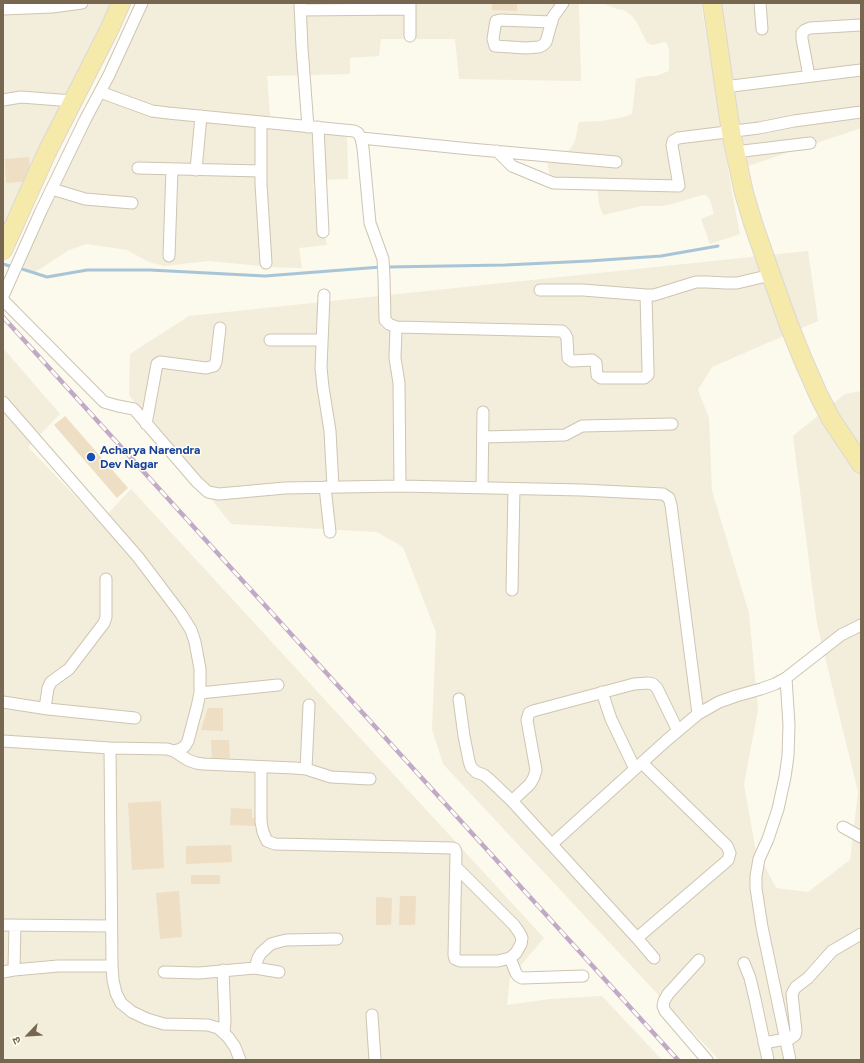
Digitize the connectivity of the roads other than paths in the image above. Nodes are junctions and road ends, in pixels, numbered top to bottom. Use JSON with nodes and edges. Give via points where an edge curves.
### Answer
{"nodes":[{"id":1,"x":82,"y":3,"type":"edge"},
{"id":2,"x":121,"y":3,"type":"edge"},
{"id":3,"x":142,"y":3,"type":"edge"},
{"id":4,"x":563,"y":3,"type":"edge"},
{"id":5,"x":712,"y":3,"type":"edge"},
{"id":6,"x":760,"y":3,"type":"edge"},
{"id":7,"x":300,"y":6,"type":"edge"},
{"id":8,"x":410,"y":6,"type":"edge"},
{"id":9,"x":3,"y":9,"type":"edge"},
{"id":10,"x":552,"y":22,"type":"junction"},
{"id":11,"x":861,"y":25,"type":"edge"},
{"id":12,"x":762,"y":29,"type":"dead end"},
{"id":13,"x":410,"y":36,"type":"dead end"},
{"id":14,"x":861,"y":70,"type":"edge"},
{"id":15,"x":809,"y":76,"type":"junction"},
{"id":16,"x":724,"y":87,"type":"junction"},
{"id":17,"x":100,"y":92,"type":"junction"},
{"id":18,"x":3,"y":100,"type":"edge"},
{"id":19,"x":73,"y":100,"type":"junction"},
{"id":20,"x":861,"y":112,"type":"edge"},
{"id":21,"x":201,"y":116,"type":"junction"},
{"id":22,"x":260,"y":122,"type":"junction"},
{"id":23,"x":313,"y":127,"type":"junction"},
{"id":24,"x":731,"y":132,"type":"junction"},
{"id":25,"x":361,"y":138,"type":"junction"},
{"id":26,"x":810,"y":142,"type":"dead end"},
{"id":27,"x":497,"y":151,"type":"junction"},
{"id":28,"x":735,"y":152,"type":"junction"},
{"id":29,"x":616,"y":162,"type":"dead end"},
{"id":30,"x":138,"y":168,"type":"dead end"},
{"id":31,"x":172,"y":169,"type":"junction"},
{"id":32,"x":196,"y":170,"type":"junction"},
{"id":33,"x":261,"y":171,"type":"junction"},
{"id":34,"x":52,"y":189,"type":"junction"},
{"id":35,"x":132,"y":203,"type":"dead end"},
{"id":36,"x":322,"y":232,"type":"dead end"},
{"id":37,"x":3,"y":250,"type":"edge"},
{"id":38,"x":169,"y":256,"type":"dead end"},
{"id":39,"x":266,"y":263,"type":"dead end"},
{"id":40,"x":771,"y":276,"type":"junction"},
{"id":41,"x":540,"y":290,"type":"dead end"},
{"id":42,"x":324,"y":295,"type":"dead end"},
{"id":43,"x":646,"y":295,"type":"junction"},
{"id":44,"x":3,"y":296,"type":"edge"},
{"id":45,"x":3,"y":300,"type":"edge"},
{"id":46,"x":396,"y":327,"type":"junction"},
{"id":47,"x":220,"y":328,"type":"dead end"},
{"id":48,"x":270,"y":340,"type":"dead end"},
{"id":49,"x":322,"y":340,"type":"junction"},
{"id":50,"x":3,"y":402,"type":"edge"},
{"id":51,"x":484,"y":412,"type":"dead end"},
{"id":52,"x":146,"y":424,"type":"junction"},
{"id":53,"x":672,"y":424,"type":"dead end"},
{"id":54,"x":483,"y":437,"type":"junction"},
{"id":55,"x":861,"y":464,"type":"edge"},
{"id":56,"x":400,"y":486,"type":"junction"},
{"id":57,"x":329,"y":487,"type":"junction"},
{"id":58,"x":482,"y":488,"type":"junction"},
{"id":59,"x":514,"y":489,"type":"junction"},
{"id":60,"x":330,"y":532,"type":"dead end"},
{"id":61,"x":106,"y":579,"type":"dead end"},
{"id":62,"x":512,"y":590,"type":"dead end"},
{"id":63,"x":861,"y":625,"type":"edge"},
{"id":64,"x":786,"y":678,"type":"junction"},
{"id":65,"x":278,"y":685,"type":"dead end"},
{"id":66,"x":602,"y":692,"type":"junction"},
{"id":67,"x":200,"y":693,"type":"junction"},
{"id":68,"x":459,"y":699,"type":"dead end"},
{"id":69,"x":3,"y":702,"type":"edge"},
{"id":70,"x":309,"y":706,"type":"dead end"},
{"id":71,"x":45,"y":708,"type":"junction"},
{"id":72,"x":698,"y":714,"type":"junction"},
{"id":73,"x":135,"y":718,"type":"dead end"},
{"id":74,"x":678,"y":731,"type":"junction"},
{"id":75,"x":3,"y":741,"type":"edge"},
{"id":76,"x":110,"y":748,"type":"junction"},
{"id":77,"x":174,"y":751,"type":"junction"},
{"id":78,"x":639,"y":766,"type":"junction"},
{"id":79,"x":261,"y":767,"type":"junction"},
{"id":80,"x":306,"y":769,"type":"junction"},
{"id":81,"x":370,"y":779,"type":"dead end"},
{"id":82,"x":512,"y":801,"type":"junction"},
{"id":83,"x":843,"y":827,"type":"dead end"},
{"id":84,"x":861,"y":836,"type":"edge"},
{"id":85,"x":552,"y":844,"type":"junction"},
{"id":86,"x":456,"y":867,"type":"junction"},
{"id":87,"x":3,"y":924,"type":"edge"},
{"id":88,"x":15,"y":925,"type":"junction"},
{"id":89,"x":111,"y":926,"type":"junction"},
{"id":90,"x":861,"y":934,"type":"edge"},
{"id":91,"x":637,"y":938,"type":"junction"},
{"id":92,"x":337,"y":939,"type":"dead end"},
{"id":93,"x":510,"y":958,"type":"junction"},
{"id":94,"x":654,"y":958,"type":"dead end"},
{"id":95,"x":699,"y":960,"type":"dead end"},
{"id":96,"x":744,"y":964,"type":"dead end"},
{"id":97,"x":112,"y":966,"type":"junction"},
{"id":98,"x":255,"y":968,"type":"junction"},
{"id":99,"x":14,"y":970,"type":"junction"},
{"id":100,"x":223,"y":970,"type":"junction"},
{"id":101,"x":3,"y":972,"type":"edge"},
{"id":102,"x":164,"y":972,"type":"dead end"},
{"id":103,"x":279,"y":972,"type":"dead end"},
{"id":104,"x":583,"y":976,"type":"dead end"},
{"id":105,"x":372,"y":1015,"type":"dead end"},
{"id":106,"x":224,"y":1033,"type":"junction"},
{"id":107,"x":785,"y":1039,"type":"junction"},
{"id":108,"x":764,"y":1043,"type":"junction"},
{"id":109,"x":240,"y":1060,"type":"edge"},
{"id":110,"x":375,"y":1060,"type":"edge"},
{"id":111,"x":707,"y":1060,"type":"edge"},
{"id":112,"x":768,"y":1060,"type":"edge"},
{"id":113,"x":790,"y":1060,"type":"edge"}],
"edges":[{"from":1,"to":9,"type":"street"},
{"from":2,"to":19,"type":"main road"},
{"from":3,"to":17,"type":"street"},
{"from":4,"to":10,"type":"street"},
{"from":5,"to":16,"type":"main road"},
{"from":6,"to":12,"type":"street"},
{"from":7,"to":8,"type":"street"},
{"from":7,"to":23,"type":"street","via":[[302,48]]},
{"from":8,"to":13,"type":"street"},
{"from":10,"to":10,"type":"street","via":[[496,21],[495,46],[539,47],[546,42]]},
{"from":11,"to":15,"type":"street","via":[[805,30],[802,39]]},
{"from":14,"to":15,"type":"street"},
{"from":15,"to":16,"type":"street"},
{"from":16,"to":24,"type":"main road"},
{"from":17,"to":21,"type":"street","via":[[152,111]]},
{"from":17,"to":34,"type":"street"},
{"from":18,"to":19,"type":"street","via":[[21,97]]},
{"from":19,"to":37,"type":"main road"},
{"from":20,"to":24,"type":"street"},
{"from":21,"to":22,"type":"street"},
{"from":21,"to":32,"type":"street"},
{"from":22,"to":23,"type":"street"},
{"from":22,"to":33,"type":"street"},
{"from":23,"to":25,"type":"street","via":[[354,131]]},
{"from":23,"to":36,"type":"street"},
{"from":24,"to":27,"type":"street","via":[[673,140],[679,186],[553,183],[512,166]]},
{"from":24,"to":28,"type":"main road"},
{"from":25,"to":27,"type":"street"},
{"from":25,"to":46,"type":"street","via":[[370,223],[383,260],[385,320]]},
{"from":26,"to":28,"type":"street"},
{"from":27,"to":29,"type":"street"},
{"from":28,"to":40,"type":"main road","via":[[744,193]]},
{"from":30,"to":31,"type":"street"},
{"from":31,"to":32,"type":"street"},
{"from":31,"to":38,"type":"street"},
{"from":32,"to":33,"type":"street"},
{"from":33,"to":39,"type":"street"},
{"from":34,"to":35,"type":"street","via":[[85,199]]},
{"from":34,"to":44,"type":"street"},
{"from":40,"to":43,"type":"street","via":[[736,283],[696,282],[654,295]]},
{"from":40,"to":55,"type":"main road","via":[[819,396]]},
{"from":41,"to":43,"type":"street","via":[[583,290]]},
{"from":42,"to":49,"type":"street"},
{"from":43,"to":46,"type":"street","via":[[648,375],[644,378],[601,378],[597,375],[596,362],[572,361],[568,358],[566,338],[562,331]]},
{"from":45,"to":52,"type":"street","via":[[104,402],[134,409]]},
{"from":46,"to":56,"type":"street"},
{"from":47,"to":52,"type":"street","via":[[214,366],[206,368],[160,362],[157,364]]},
{"from":48,"to":49,"type":"street"},
{"from":49,"to":57,"type":"street","via":[[321,368],[330,430]]},
{"from":50,"to":67,"type":"street","via":[[138,557],[185,619],[198,652]]},
{"from":51,"to":54,"type":"street"},
{"from":52,"to":57,"type":"street","via":[[208,492],[219,494]]},
{"from":53,"to":54,"type":"street","via":[[582,426],[565,435]]},
{"from":54,"to":58,"type":"street"},
{"from":56,"to":57,"type":"street"},
{"from":56,"to":58,"type":"street"},
{"from":57,"to":60,"type":"street"},
{"from":58,"to":59,"type":"street"},
{"from":59,"to":62,"type":"street"},
{"from":59,"to":72,"type":"street","via":[[662,494],[669,498]]},
{"from":61,"to":71,"type":"street","via":[[104,623],[69,669],[51,682]]},
{"from":63,"to":64,"type":"street","via":[[841,635]]},
{"from":64,"to":72,"type":"street","via":[[761,689],[718,702]]},
{"from":64,"to":107,"type":"street","via":[[789,725],[785,777],[778,809],[756,876],[758,910]]},
{"from":65,"to":67,"type":"street"},
{"from":66,"to":74,"type":"street","via":[[634,684],[653,684]]},
{"from":66,"to":78,"type":"street","via":[[611,719]]},
{"from":66,"to":82,"type":"street","via":[[529,713],[527,720],[536,770],[530,784]]},
{"from":67,"to":77,"type":"street","via":[[188,741],[181,749]]},
{"from":68,"to":82,"type":"street","via":[[464,736],[472,767]]},
{"from":69,"to":71,"type":"street"},
{"from":70,"to":80,"type":"street"},
{"from":71,"to":73,"type":"street"},
{"from":72,"to":74,"type":"street"},
{"from":74,"to":78,"type":"street"},
{"from":75,"to":76,"type":"street"},
{"from":76,"to":77,"type":"street"},
{"from":76,"to":89,"type":"street"},
{"from":77,"to":79,"type":"street","via":[[196,763]]},
{"from":78,"to":85,"type":"street"},
{"from":78,"to":91,"type":"street","via":[[727,846],[730,853],[728,860]]},
{"from":79,"to":80,"type":"street"},
{"from":79,"to":86,"type":"street","via":[[261,822],[267,841],[275,844],[453,848],[456,853]]},
{"from":80,"to":81,"type":"street","via":[[332,777]]},
{"from":82,"to":85,"type":"street"},
{"from":83,"to":84,"type":"street"},
{"from":85,"to":91,"type":"street"},
{"from":86,"to":93,"type":"street","via":[[519,932],[521,944]]},
{"from":86,"to":93,"type":"street","via":[[455,959],[498,961]]},
{"from":87,"to":88,"type":"street"},
{"from":88,"to":89,"type":"street"},
{"from":88,"to":99,"type":"street"},
{"from":89,"to":97,"type":"street"},
{"from":90,"to":107,"type":"street","via":[[832,951],[808,978],[796,987],[792,994],[796,1031],[791,1038]]},
{"from":91,"to":94,"type":"street"},
{"from":92,"to":98,"type":"street","via":[[286,940],[271,944],[261,953]]},
{"from":93,"to":104,"type":"street","via":[[518,976],[522,978]]},
{"from":95,"to":111,"type":"street","via":[[668,994],[663,1006],[665,1012]]},
{"from":96,"to":108,"type":"street","via":[[756,999]]},
{"from":97,"to":99,"type":"street","via":[[58,966]]},
{"from":97,"to":106,"type":"street","via":[[116,993],[121,1003],[132,1012],[164,1024],[208,1025]]},
{"from":98,"to":100,"type":"street"},
{"from":98,"to":103,"type":"street"},
{"from":99,"to":101,"type":"street"},
{"from":100,"to":102,"type":"street","via":[[199,973]]},
{"from":100,"to":106,"type":"street"},
{"from":105,"to":110,"type":"street"},
{"from":106,"to":109,"type":"street","via":[[235,1047]]},
{"from":107,"to":108,"type":"street"},
{"from":107,"to":113,"type":"street"},
{"from":108,"to":112,"type":"street"}]}
